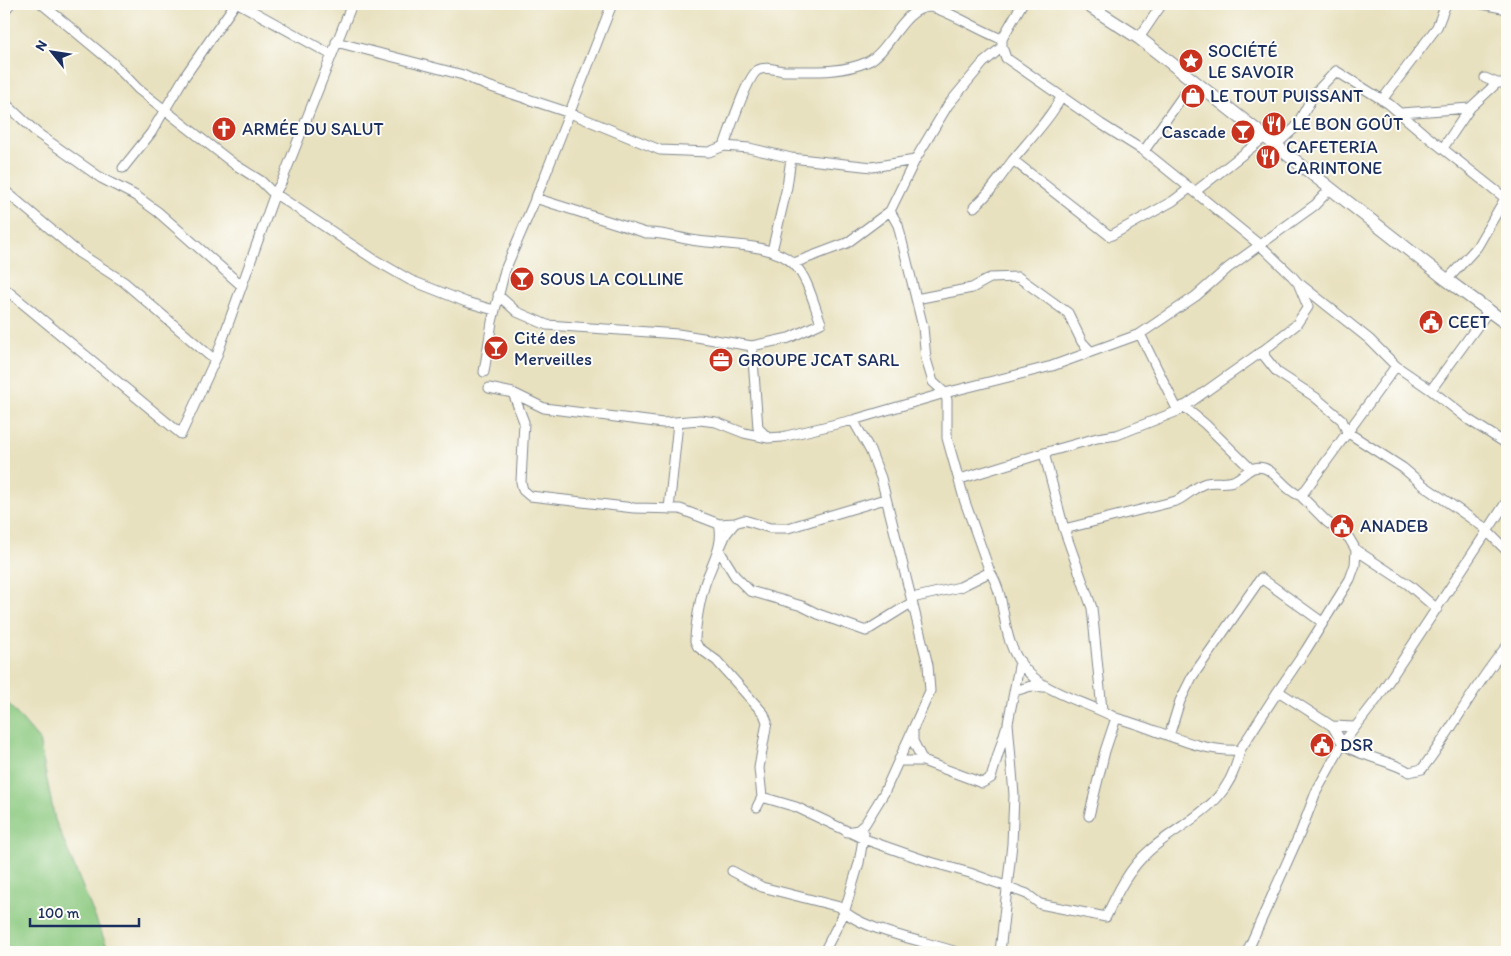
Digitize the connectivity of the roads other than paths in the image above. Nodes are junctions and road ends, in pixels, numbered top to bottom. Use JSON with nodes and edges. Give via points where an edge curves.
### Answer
{"nodes":[{"id":1,"x":10,"y":4,"type":"edge"},
{"id":2,"x":42,"y":4,"type":"edge"},
{"id":3,"x":235,"y":4,"type":"edge"},
{"id":4,"x":240,"y":4,"type":"edge"},
{"id":5,"x":352,"y":4,"type":"edge"},
{"id":6,"x":612,"y":4,"type":"edge"},
{"id":7,"x":1022,"y":4,"type":"edge"},
{"id":8,"x":1086,"y":4,"type":"edge"},
{"id":9,"x":1162,"y":4,"type":"edge"},
{"id":10,"x":1446,"y":4,"type":"edge"},
{"id":11,"x":1482,"y":4,"type":"edge"},
{"id":12,"x":1507,"y":9,"type":"edge"},
{"id":13,"x":4,"y":12,"type":"edge"},
{"id":14,"x":1138,"y":38,"type":"junction"},
{"id":15,"x":336,"y":42,"type":"junction"},
{"id":16,"x":1002,"y":43,"type":"junction"},
{"id":17,"x":330,"y":54,"type":"junction"},
{"id":18,"x":1485,"y":78,"type":"dead end"},
{"id":19,"x":1194,"y":80,"type":"junction"},
{"id":20,"x":1497,"y":83,"type":"junction"},
{"id":21,"x":1507,"y":83,"type":"edge"},
{"id":22,"x":1062,"y":96,"type":"junction"},
{"id":23,"x":1382,"y":100,"type":"junction"},
{"id":24,"x":4,"y":102,"type":"edge"},
{"id":25,"x":1470,"y":108,"type":"junction"},
{"id":26,"x":166,"y":109,"type":"junction"},
{"id":27,"x":570,"y":113,"type":"junction"},
{"id":28,"x":1401,"y":113,"type":"junction"},
{"id":29,"x":1265,"y":137,"type":"junction"},
{"id":30,"x":1276,"y":145,"type":"junction"},
{"id":31,"x":724,"y":146,"type":"junction"},
{"id":32,"x":1443,"y":148,"type":"junction"},
{"id":33,"x":1144,"y":151,"type":"junction"},
{"id":34,"x":791,"y":158,"type":"junction"},
{"id":35,"x":915,"y":160,"type":"junction"},
{"id":36,"x":1013,"y":160,"type":"junction"},
{"id":37,"x":124,"y":168,"type":"dead end"},
{"id":38,"x":1331,"y":188,"type":"junction"},
{"id":39,"x":1193,"y":189,"type":"junction"},
{"id":40,"x":4,"y":190,"type":"edge"},
{"id":41,"x":275,"y":193,"type":"junction"},
{"id":42,"x":1506,"y":196,"type":"edge"},
{"id":43,"x":535,"y":198,"type":"junction"},
{"id":44,"x":974,"y":208,"type":"dead end"},
{"id":45,"x":890,"y":211,"type":"junction"},
{"id":46,"x":1261,"y":246,"type":"junction"},
{"id":47,"x":772,"y":251,"type":"junction"},
{"id":48,"x":794,"y":264,"type":"junction"},
{"id":49,"x":1447,"y":280,"type":"junction"},
{"id":50,"x":1298,"y":283,"type":"junction"},
{"id":51,"x":240,"y":285,"type":"junction"},
{"id":52,"x":4,"y":288,"type":"edge"},
{"id":53,"x":498,"y":295,"type":"junction"},
{"id":54,"x":916,"y":299,"type":"junction"},
{"id":55,"x":494,"y":310,"type":"junction"},
{"id":56,"x":1489,"y":310,"type":"junction"},
{"id":57,"x":1507,"y":324,"type":"edge"},
{"id":58,"x":1140,"y":334,"type":"junction"},
{"id":59,"x":752,"y":346,"type":"junction"},
{"id":60,"x":1264,"y":350,"type":"junction"},
{"id":61,"x":1091,"y":352,"type":"junction"},
{"id":62,"x":216,"y":358,"type":"junction"},
{"id":63,"x":1396,"y":366,"type":"junction"},
{"id":64,"x":484,"y":372,"type":"dead end"},
{"id":65,"x":490,"y":388,"type":"dead end"},
{"id":66,"x":1431,"y":390,"type":"junction"},
{"id":67,"x":945,"y":393,"type":"junction"},
{"id":68,"x":513,"y":394,"type":"junction"},
{"id":69,"x":1180,"y":409,"type":"junction"},
{"id":70,"x":854,"y":420,"type":"junction"},
{"id":71,"x":678,"y":423,"type":"junction"},
{"id":72,"x":1347,"y":432,"type":"junction"},
{"id":73,"x":768,"y":438,"type":"junction"},
{"id":74,"x":1507,"y":444,"type":"edge"},
{"id":75,"x":1044,"y":453,"type":"junction"},
{"id":76,"x":1250,"y":468,"type":"junction"},
{"id":77,"x":960,"y":479,"type":"junction"},
{"id":78,"x":1300,"y":496,"type":"junction"},
{"id":79,"x":885,"y":499,"type":"junction"},
{"id":80,"x":1507,"y":501,"type":"edge"},
{"id":81,"x":669,"y":509,"type":"junction"},
{"id":82,"x":735,"y":523,"type":"junction"},
{"id":83,"x":720,"y":524,"type":"junction"},
{"id":84,"x":1064,"y":529,"type":"junction"},
{"id":85,"x":1488,"y":530,"type":"junction"},
{"id":86,"x":719,"y":550,"type":"junction"},
{"id":87,"x":1356,"y":550,"type":"junction"},
{"id":88,"x":1507,"y":551,"type":"edge"},
{"id":89,"x":990,"y":572,"type":"junction"},
{"id":90,"x":912,"y":600,"type":"junction"},
{"id":91,"x":1437,"y":609,"type":"junction"},
{"id":92,"x":1322,"y":622,"type":"junction"},
{"id":93,"x":1507,"y":646,"type":"edge"},
{"id":94,"x":1020,"y":661,"type":"junction"},
{"id":95,"x":1044,"y":687,"type":"junction"},
{"id":96,"x":1015,"y":691,"type":"junction"},
{"id":97,"x":1278,"y":691,"type":"junction"},
{"id":98,"x":1102,"y":710,"type":"junction"},
{"id":99,"x":1116,"y":718,"type":"junction"},
{"id":100,"x":1008,"y":724,"type":"junction"},
{"id":101,"x":1332,"y":726,"type":"junction"},
{"id":102,"x":1356,"y":727,"type":"junction"},
{"id":103,"x":912,"y":730,"type":"junction"},
{"id":104,"x":1169,"y":736,"type":"junction"},
{"id":105,"x":1343,"y":743,"type":"junction"},
{"id":106,"x":1240,"y":750,"type":"junction"},
{"id":107,"x":899,"y":761,"type":"junction"},
{"id":108,"x":923,"y":761,"type":"junction"},
{"id":109,"x":762,"y":797,"type":"junction"},
{"id":110,"x":757,"y":807,"type":"dead end"},
{"id":111,"x":1089,"y":816,"type":"dead end"},
{"id":112,"x":865,"y":824,"type":"junction"},
{"id":113,"x":846,"y":832,"type":"junction"},
{"id":114,"x":864,"y":839,"type":"junction"},
{"id":115,"x":732,"y":871,"type":"dead end"},
{"id":116,"x":1008,"y":887,"type":"junction"},
{"id":117,"x":844,"y":913,"type":"junction"},
{"id":118,"x":824,"y":952,"type":"edge"},
{"id":119,"x":956,"y":952,"type":"edge"},
{"id":120,"x":1000,"y":952,"type":"edge"},
{"id":121,"x":1247,"y":952,"type":"edge"}],
"edges":[{"from":1,"to":13,"type":"street"},
{"from":2,"to":26,"type":"street","via":[[113,63],[138,89]]},
{"from":3,"to":26,"type":"street"},
{"from":4,"to":17,"type":"street"},
{"from":5,"to":15,"type":"street"},
{"from":6,"to":27,"type":"street"},
{"from":7,"to":16,"type":"street"},
{"from":8,"to":14,"type":"highway"},
{"from":9,"to":14,"type":"street"},
{"from":10,"to":23,"type":"street","via":[[1437,27]]},
{"from":11,"to":12,"type":"street"},
{"from":14,"to":19,"type":"highway"},
{"from":15,"to":17,"type":"street"},
{"from":15,"to":27,"type":"street","via":[[463,75]]},
{"from":16,"to":22,"type":"street","via":[[1006,58]]},
{"from":16,"to":31,"type":"street","via":[[937,8],[928,7],[910,15],[889,43],[866,63],[847,69],[817,71],[758,70],[753,74]]},
{"from":16,"to":35,"type":"street","via":[[948,105]]},
{"from":17,"to":41,"type":"street"},
{"from":18,"to":20,"type":"street"},
{"from":19,"to":29,"type":"highway"},
{"from":19,"to":33,"type":"street"},
{"from":20,"to":21,"type":"street"},
{"from":20,"to":25,"type":"street"},
{"from":22,"to":33,"type":"street"},
{"from":22,"to":36,"type":"street","via":[[1050,116]]},
{"from":23,"to":28,"type":"street"},
{"from":23,"to":30,"type":"street","via":[[1336,72],[1314,94],[1296,127]]},
{"from":24,"to":51,"type":"street","via":[[37,133],[101,178],[158,212]]},
{"from":25,"to":28,"type":"street"},
{"from":25,"to":32,"type":"street"},
{"from":26,"to":37,"type":"street"},
{"from":26,"to":41,"type":"street"},
{"from":27,"to":31,"type":"street","via":[[660,150],[708,152]]},
{"from":27,"to":43,"type":"street"},
{"from":28,"to":32,"type":"street"},
{"from":29,"to":30,"type":"highway"},
{"from":29,"to":39,"type":"street"},
{"from":30,"to":38,"type":"highway"},
{"from":31,"to":34,"type":"street","via":[[750,148]]},
{"from":32,"to":42,"type":"street"},
{"from":33,"to":39,"type":"street"},
{"from":34,"to":35,"type":"street","via":[[872,166]]},
{"from":34,"to":47,"type":"street"},
{"from":35,"to":45,"type":"street"},
{"from":36,"to":39,"type":"street","via":[[1110,236]]},
{"from":36,"to":44,"type":"street","via":[[988,196]]},
{"from":38,"to":46,"type":"street"},
{"from":38,"to":49,"type":"highway"},
{"from":39,"to":46,"type":"street"},
{"from":40,"to":62,"type":"street","via":[[79,253],[124,282]]},
{"from":41,"to":51,"type":"street"},
{"from":41,"to":55,"type":"street","via":[[410,280]]},
{"from":42,"to":49,"type":"street","via":[[1477,247]]},
{"from":43,"to":47,"type":"street","via":[[646,233],[660,232],[698,241]]},
{"from":43,"to":53,"type":"street"},
{"from":45,"to":48,"type":"street","via":[[847,243]]},
{"from":45,"to":54,"type":"street","via":[[898,225]]},
{"from":46,"to":50,"type":"street"},
{"from":46,"to":58,"type":"street"},
{"from":47,"to":48,"type":"street"},
{"from":48,"to":59,"type":"street","via":[[821,323],[789,338]]},
{"from":49,"to":56,"type":"highway"},
{"from":50,"to":60,"type":"street","via":[[1308,307],[1296,324]]},
{"from":50,"to":63,"type":"street","via":[[1368,339]]},
{"from":51,"to":62,"type":"street"},
{"from":52,"to":62,"type":"street","via":[[180,434]]},
{"from":53,"to":55,"type":"street"},
{"from":53,"to":59,"type":"street","via":[[517,312],[547,325],[678,334]]},
{"from":54,"to":61,"type":"street","via":[[972,288],[990,278],[1018,277],[1068,313],[1082,342]]},
{"from":54,"to":67,"type":"street","via":[[933,382]]},
{"from":55,"to":64,"type":"street"},
{"from":56,"to":57,"type":"highway"},
{"from":56,"to":66,"type":"street"},
{"from":58,"to":61,"type":"street"},
{"from":58,"to":69,"type":"street"},
{"from":59,"to":73,"type":"street","via":[[758,428]]},
{"from":60,"to":69,"type":"street"},
{"from":60,"to":72,"type":"street","via":[[1265,357],[1277,372],[1342,420]]},
{"from":61,"to":67,"type":"street","via":[[1052,366]]},
{"from":63,"to":66,"type":"street"},
{"from":63,"to":72,"type":"street"},
{"from":65,"to":68,"type":"street"},
{"from":66,"to":74,"type":"street"},
{"from":67,"to":70,"type":"street"},
{"from":67,"to":77,"type":"street","via":[[947,438]]},
{"from":68,"to":71,"type":"street","via":[[544,408]]},
{"from":68,"to":81,"type":"street","via":[[524,422],[521,482],[523,490],[530,496]]},
{"from":69,"to":75,"type":"street","via":[[1117,435]]},
{"from":69,"to":76,"type":"street","via":[[1205,424]]},
{"from":70,"to":73,"type":"street"},
{"from":70,"to":79,"type":"street","via":[[870,450]]},
{"from":71,"to":73,"type":"street","via":[[716,422],[744,434]]},
{"from":71,"to":81,"type":"street"},
{"from":72,"to":78,"type":"street"},
{"from":72,"to":85,"type":"street"},
{"from":75,"to":77,"type":"street"},
{"from":75,"to":84,"type":"street"},
{"from":76,"to":78,"type":"street","via":[[1262,467]]},
{"from":76,"to":84,"type":"street","via":[[1233,481],[1206,483],[1191,489],[1176,501]]},
{"from":77,"to":89,"type":"street"},
{"from":78,"to":87,"type":"street","via":[[1349,538]]},
{"from":79,"to":82,"type":"street","via":[[788,528],[770,528],[744,520]]},
{"from":79,"to":90,"type":"street"},
{"from":80,"to":85,"type":"street"},
{"from":81,"to":83,"type":"street","via":[[680,509]]},
{"from":82,"to":83,"type":"street"},
{"from":82,"to":86,"type":"street"},
{"from":83,"to":86,"type":"street"},
{"from":84,"to":98,"type":"street","via":[[1092,608]]},
{"from":85,"to":88,"type":"street"},
{"from":85,"to":91,"type":"street"},
{"from":86,"to":90,"type":"street","via":[[750,591],[802,606],[866,631]]},
{"from":86,"to":109,"type":"street","via":[[703,589],[695,641],[764,714],[767,722],[759,768]]},
{"from":87,"to":91,"type":"street","via":[[1409,585]]},
{"from":87,"to":92,"type":"street","via":[[1350,580]]},
{"from":89,"to":90,"type":"street","via":[[960,587]]},
{"from":89,"to":94,"type":"street","via":[[997,584],[1010,642]]},
{"from":90,"to":103,"type":"street","via":[[928,665],[930,691]]},
{"from":91,"to":102,"type":"street"},
{"from":92,"to":97,"type":"street"},
{"from":92,"to":104,"type":"street","via":[[1261,578],[1192,677]]},
{"from":93,"to":105,"type":"street","via":[[1422,769],[1409,772]]},
{"from":94,"to":95,"type":"street"},
{"from":94,"to":96,"type":"street"},
{"from":95,"to":96,"type":"street","via":[[1031,686]]},
{"from":95,"to":98,"type":"street","via":[[1070,700]]},
{"from":96,"to":100,"type":"street"},
{"from":97,"to":101,"type":"street"},
{"from":97,"to":106,"type":"street"},
{"from":98,"to":99,"type":"street"},
{"from":99,"to":104,"type":"street"},
{"from":99,"to":111,"type":"street"},
{"from":100,"to":108,"type":"street","via":[[991,778],[982,783]]},
{"from":100,"to":116,"type":"street","via":[[1014,795]]},
{"from":101,"to":102,"type":"street"},
{"from":101,"to":105,"type":"street"},
{"from":102,"to":105,"type":"street"},
{"from":103,"to":107,"type":"street"},
{"from":103,"to":108,"type":"street","via":[[913,741]]},
{"from":104,"to":106,"type":"street"},
{"from":105,"to":121,"type":"street","via":[[1316,792]]},
{"from":106,"to":116,"type":"street","via":[[1222,793],[1196,818],[1149,851],[1129,873],[1106,917],[1040,904],[1027,894]]},
{"from":107,"to":108,"type":"street"},
{"from":107,"to":112,"type":"street"},
{"from":109,"to":110,"type":"street"},
{"from":109,"to":113,"type":"street","via":[[796,807]]},
{"from":112,"to":113,"type":"street","via":[[858,830]]},
{"from":112,"to":114,"type":"street"},
{"from":113,"to":114,"type":"street"},
{"from":114,"to":116,"type":"street"},
{"from":114,"to":117,"type":"street"},
{"from":115,"to":117,"type":"street","via":[[762,887],[840,908]]},
{"from":116,"to":120,"type":"street"},
{"from":117,"to":118,"type":"street"},
{"from":117,"to":119,"type":"street"}]}
